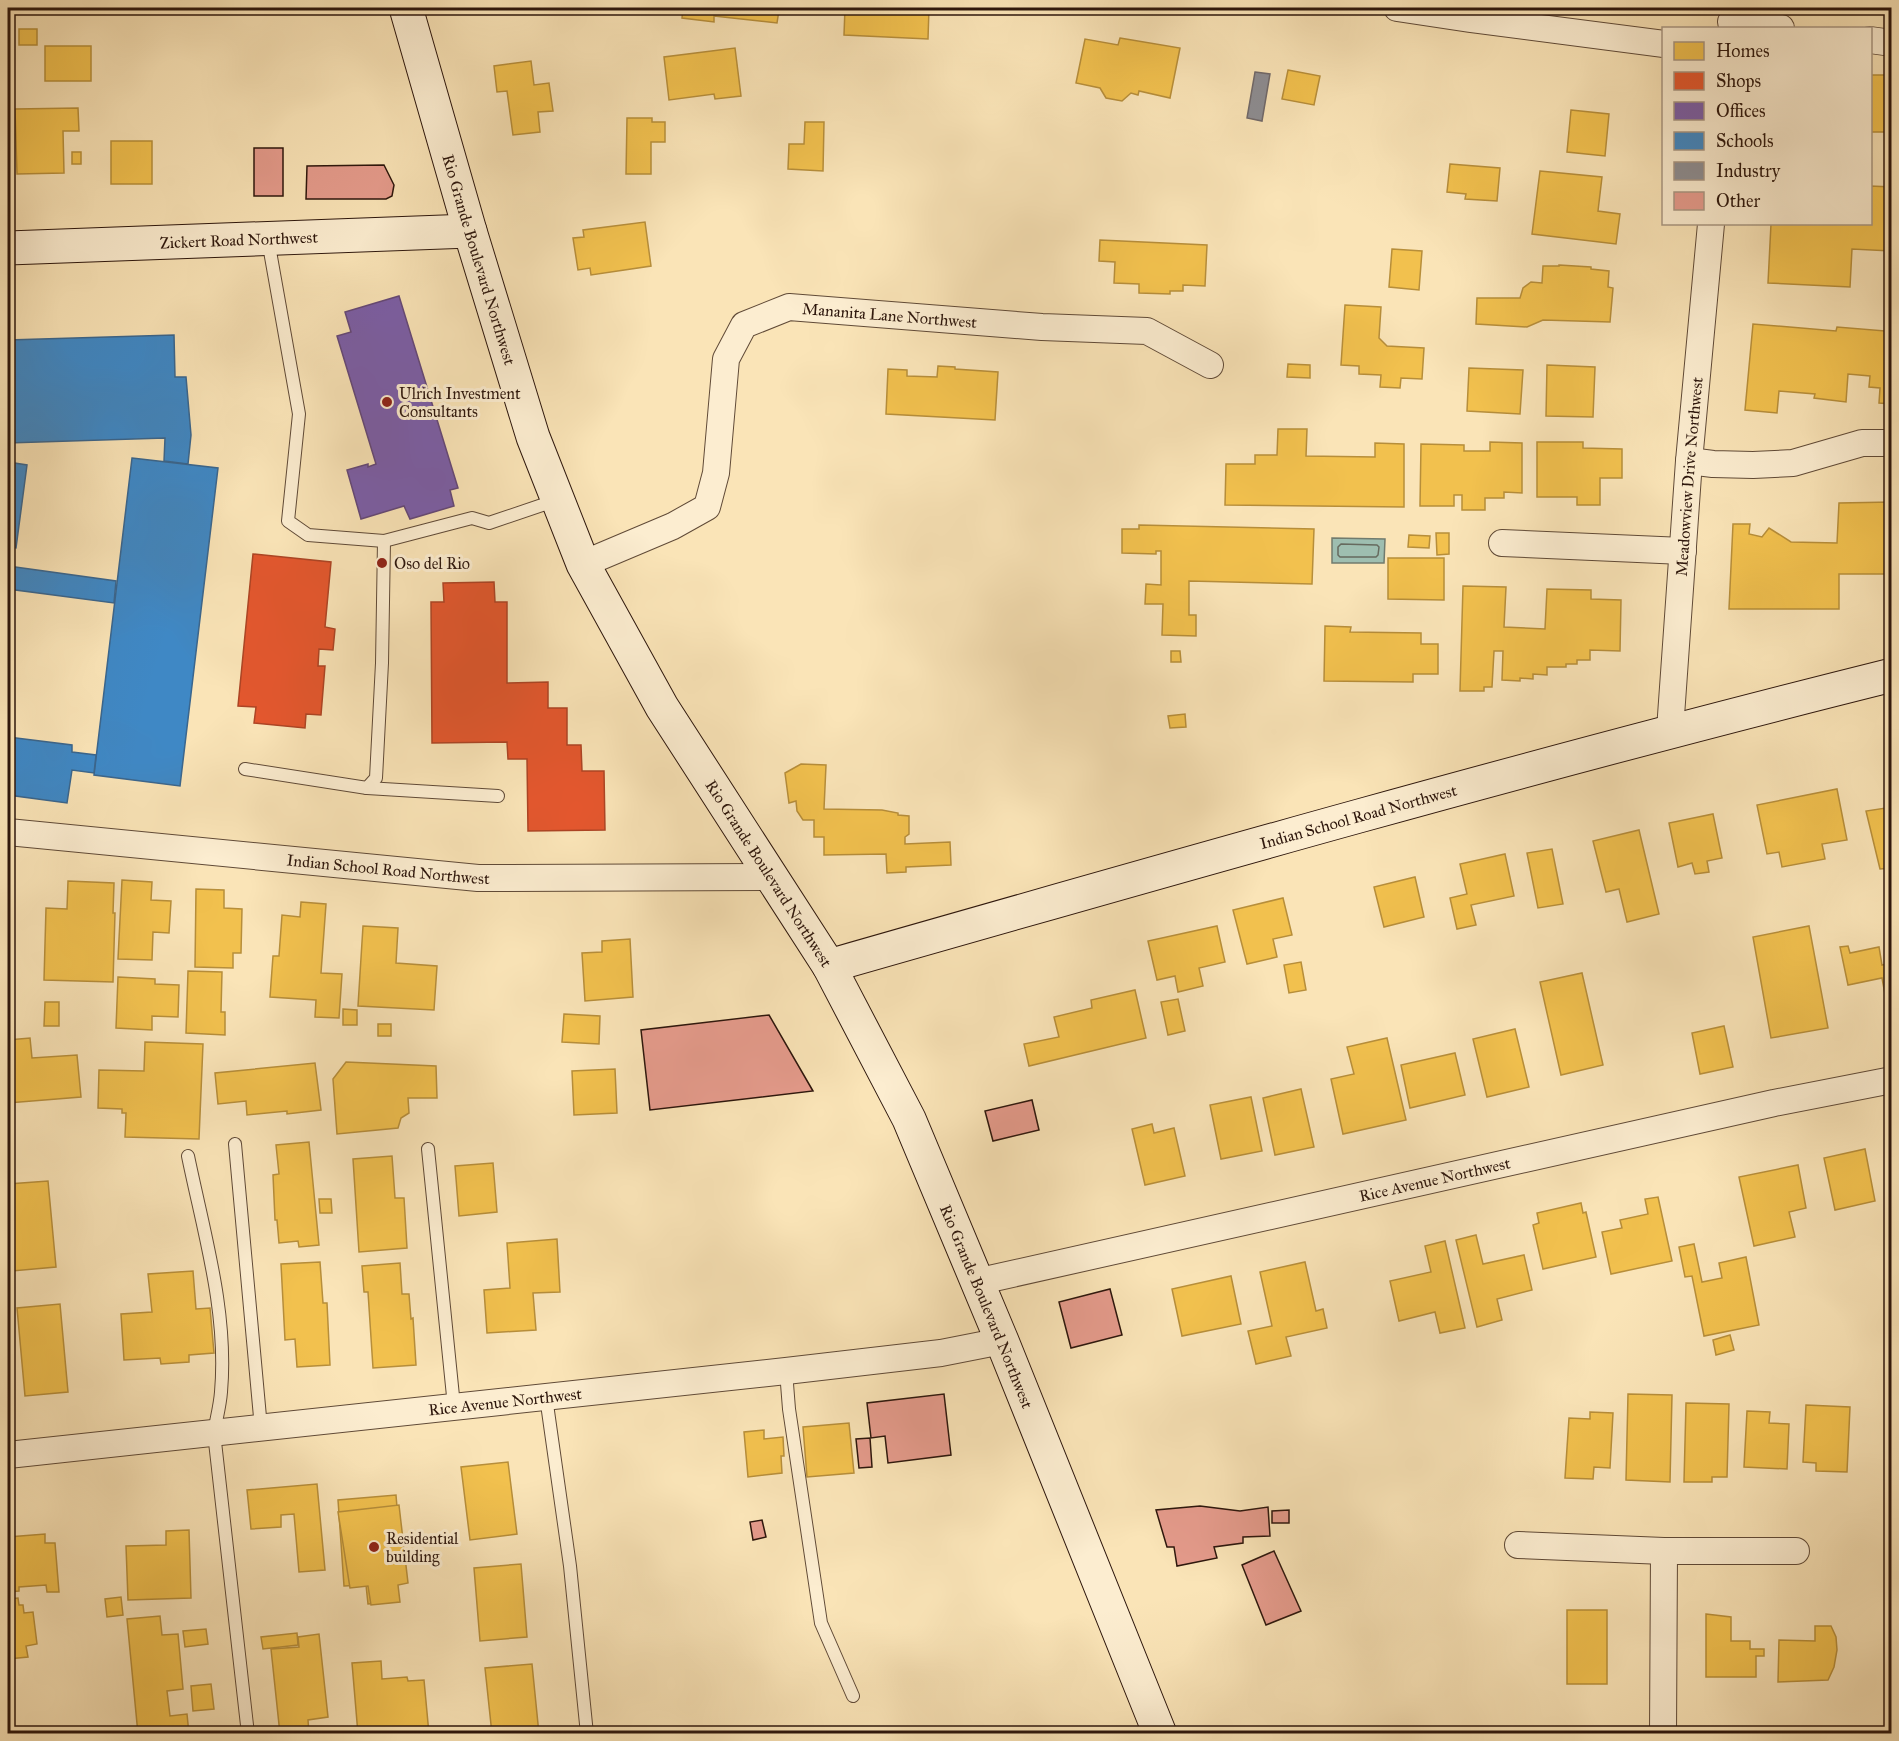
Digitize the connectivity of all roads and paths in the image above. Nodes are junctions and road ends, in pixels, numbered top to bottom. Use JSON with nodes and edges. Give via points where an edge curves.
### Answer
{"nodes":[{"id":1,"x":406,"y":8,"type":"edge"},
{"id":2,"x":1397,"y":8,"type":"edge"},
{"id":3,"x":1731,"y":19,"type":"edge"},
{"id":4,"x":1775,"y":27,"type":"edge"},
{"id":5,"x":1872,"y":40,"type":"edge"},
{"id":6,"x":1892,"y":43,"type":"edge"},
{"id":7,"x":1662,"y":44,"type":"edge"},
{"id":8,"x":1711,"y":225,"type":"edge"},
{"id":9,"x":470,"y":231,"type":"junction"},
{"id":10,"x":268,"y":240,"type":"junction"},
{"id":11,"x":8,"y":248,"type":"edge"},
{"id":12,"x":1210,"y":365,"type":"dead end"},
{"id":13,"x":1892,"y":443,"type":"edge"},
{"id":14,"x":1689,"y":461,"type":"junction"},
{"id":15,"x":558,"y":500,"type":"junction"},
{"id":16,"x":384,"y":541,"type":"junction"},
{"id":17,"x":1502,"y":543,"type":"dead end"},
{"id":18,"x":1683,"y":551,"type":"junction"},
{"id":19,"x":583,"y":564,"type":"junction"},
{"id":20,"x":1892,"y":675,"type":"edge"},
{"id":21,"x":1670,"y":730,"type":"junction"},
{"id":22,"x":245,"y":769,"type":"dead end"},
{"id":23,"x":367,"y":788,"type":"junction"},
{"id":24,"x":498,"y":796,"type":"dead end"},
{"id":25,"x":8,"y":832,"type":"edge"},
{"id":26,"x":770,"y":877,"type":"junction"},
{"id":27,"x":829,"y":966,"type":"junction"},
{"id":28,"x":1892,"y":1080,"type":"edge"},
{"id":29,"x":234,"y":1144,"type":"dead end"},
{"id":30,"x":428,"y":1149,"type":"dead end"},
{"id":31,"x":188,"y":1156,"type":"dead end"},
{"id":32,"x":976,"y":1282,"type":"junction"},
{"id":33,"x":1002,"y":1341,"type":"junction"},
{"id":34,"x":786,"y":1371,"type":"junction"},
{"id":35,"x":546,"y":1397,"type":"junction"},
{"id":36,"x":454,"y":1406,"type":"junction"},
{"id":37,"x":261,"y":1428,"type":"junction"},
{"id":38,"x":214,"y":1433,"type":"junction"},
{"id":39,"x":8,"y":1455,"type":"edge"},
{"id":40,"x":1518,"y":1545,"type":"dead end"},
{"id":41,"x":1664,"y":1551,"type":"junction"},
{"id":42,"x":1796,"y":1551,"type":"dead end"},
{"id":43,"x":853,"y":1696,"type":"dead end"},
{"id":44,"x":248,"y":1734,"type":"edge"},
{"id":45,"x":587,"y":1734,"type":"edge"},
{"id":46,"x":1160,"y":1734,"type":"edge"},
{"id":47,"x":1663,"y":1734,"type":"edge"}],
"edges":[{"from":1,"to":9,"type":"main road","name":"Rio Grande Boulevard Northwest"},
{"from":2,"to":7,"type":"street"},
{"from":3,"to":4,"type":"street"},
{"from":5,"to":6,"type":"street"},
{"from":8,"to":14,"type":"street","name":"Meadowview Drive Northwest"},
{"from":9,"to":10,"type":"main road","name":"Zickert Road Northwest"},
{"from":9,"to":15,"type":"main road","name":"Rio Grande Boulevard Northwest","via":[[533,436]]},
{"from":10,"to":11,"type":"main road","name":"Zickert Road Northwest"},
{"from":10,"to":16,"type":"lane","via":[[299,414],[288,521],[308,535]]},
{"from":12,"to":19,"type":"street","name":"Mananita Lane Northwest","via":[[1147,331],[789,308],[744,325],[726,359],[716,473],[707,507],[673,526]]},
{"from":13,"to":14,"type":"street","via":[[1862,443],[1792,463]]},
{"from":14,"to":18,"type":"street","name":"Meadowview Drive Northwest"},
{"from":15,"to":16,"type":"lane","via":[[489,523],[472,518]]},
{"from":15,"to":19,"type":"main road","name":"Rio Grande Boulevard Northwest"},
{"from":16,"to":23,"type":"lane","via":[[376,778]]},
{"from":17,"to":18,"type":"street"},
{"from":18,"to":21,"type":"street","name":"Meadowview Drive Northwest"},
{"from":19,"to":26,"type":"main road","name":"Rio Grande Boulevard Northwest","via":[[662,707]]},
{"from":20,"to":21,"type":"main road","name":"Indian School Road Northwest"},
{"from":21,"to":27,"type":"main road","name":"Indian School Road Northwest"},
{"from":22,"to":23,"type":"lane"},
{"from":23,"to":24,"type":"lane"},
{"from":25,"to":26,"type":"street","name":"Indian School Road Northwest","via":[[478,878]]},
{"from":26,"to":27,"type":"main road","name":"Rio Grande Boulevard Northwest"},
{"from":27,"to":32,"type":"main road","name":"Rio Grande Boulevard Northwest","via":[[909,1119]]},
{"from":28,"to":32,"type":"street","name":"Rice Avenue Northwest"},
{"from":29,"to":37,"type":"lane"},
{"from":30,"to":36,"type":"lane"},
{"from":31,"to":38,"type":"lane","via":[[219,1312],[221,1394]]},
{"from":32,"to":33,"type":"main road","name":"Rio Grande Boulevard Northwest"},
{"from":33,"to":34,"type":"street","name":"Rice Avenue Northwest","via":[[941,1353]]},
{"from":33,"to":46,"type":"main road","name":"Rio Grande Boulevard Northwest"},
{"from":34,"to":35,"type":"street","name":"Rice Avenue Northwest"},
{"from":34,"to":43,"type":"lane","via":[[821,1623]]},
{"from":35,"to":36,"type":"street","name":"Rice Avenue Northwest"},
{"from":35,"to":45,"type":"lane","via":[[570,1566]]},
{"from":36,"to":37,"type":"street","name":"Rice Avenue Northwest"},
{"from":37,"to":38,"type":"street","name":"Rice Avenue Northwest"},
{"from":38,"to":39,"type":"street","name":"Rice Avenue Northwest"},
{"from":38,"to":44,"type":"lane"},
{"from":40,"to":41,"type":"street"},
{"from":41,"to":42,"type":"street"},
{"from":41,"to":47,"type":"street"}]}
